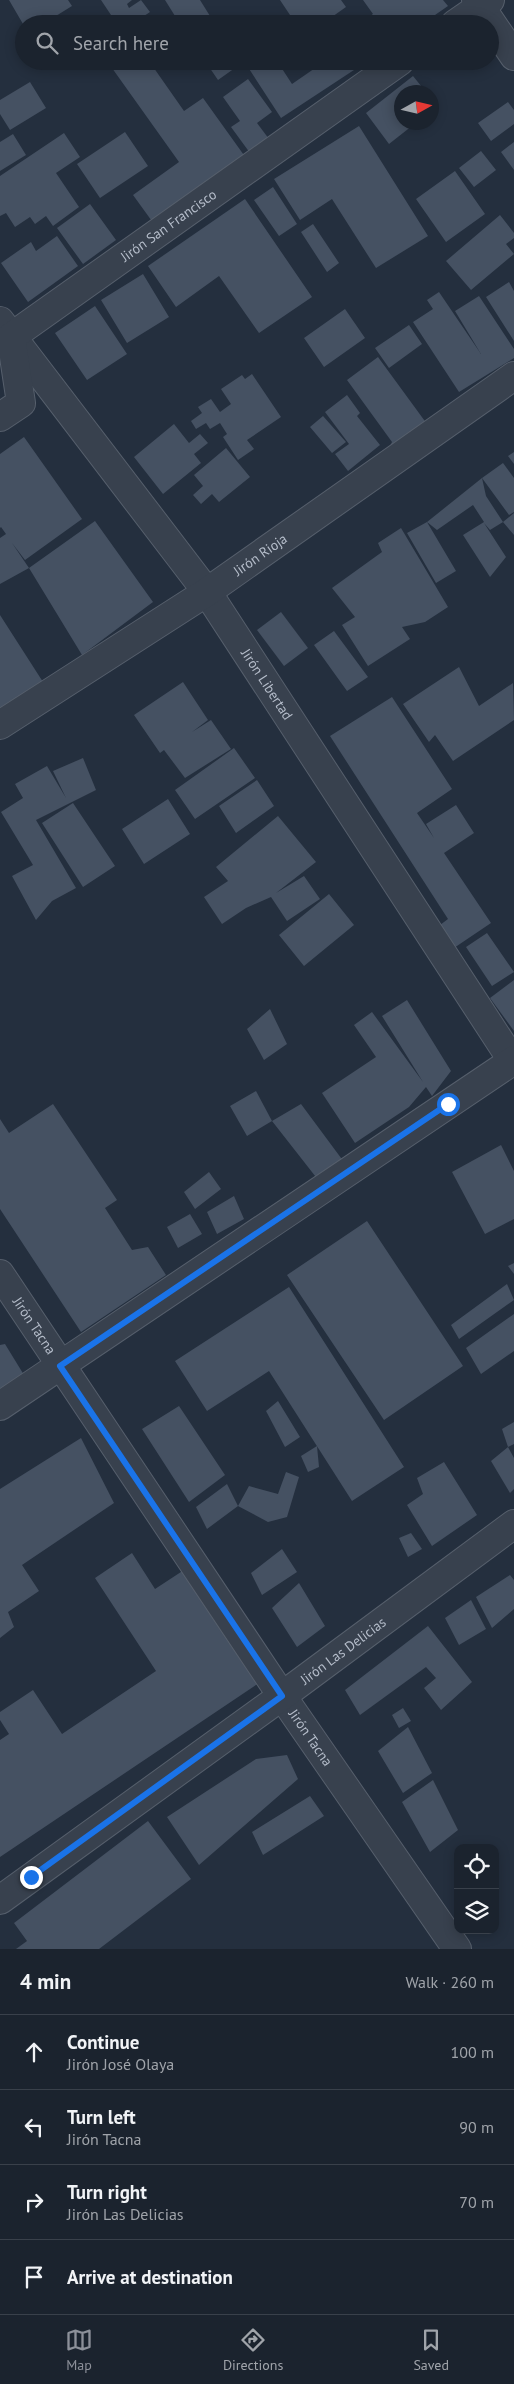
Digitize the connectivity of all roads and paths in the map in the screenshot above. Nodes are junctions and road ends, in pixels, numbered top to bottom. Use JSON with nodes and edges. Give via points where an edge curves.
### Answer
{"nodes":[{"id":1,"x":482,"y":2,"type":"edge"},
{"id":2,"x":466,"y":15,"type":"edge"},
{"id":3,"x":490,"y":15,"type":"edge"},
{"id":4,"x":499,"y":31,"type":"edge"},
{"id":5,"x":514,"y":56,"type":"edge"},
{"id":6,"x":387,"y":70,"type":"edge"},
{"id":7,"x":6,"y":329,"type":"edge"},
{"id":8,"x":514,"y":376,"type":"edge"},
{"id":9,"x":0,"y":417,"type":"edge"},
{"id":10,"x":207,"y":592,"type":"junction"},
{"id":11,"x":0,"y":725,"type":"edge"},
{"id":12,"x":514,"y":1061,"type":"edge"},
{"id":13,"x":0,"y":1274,"type":"edge"},
{"id":14,"x":60,"y":1366,"type":"junction"},
{"id":15,"x":0,"y":1406,"type":"edge"},
{"id":16,"x":514,"y":1524,"type":"edge"},
{"id":17,"x":282,"y":1696,"type":"junction"},
{"id":18,"x":0,"y":1900,"type":"edge"},
{"id":19,"x":457,"y":1949,"type":"edge"}],
"edges":[{"from":1,"to":2,"type":"street"},
{"from":1,"to":3,"type":"street"},
{"from":4,"to":5,"type":"street"},
{"from":6,"to":7,"type":"street","name":"Jirón San Francisco"},
{"from":7,"to":9,"type":"street","via":[[21,403]]},
{"from":7,"to":10,"type":"street","name":"Jirón Libertad"},
{"from":8,"to":10,"type":"street","name":"Jirón Rioja"},
{"from":10,"to":11,"type":"street","name":"Jirón Rioja"},
{"from":10,"to":12,"type":"street","name":"Jirón Libertad"},
{"from":12,"to":14,"type":"street"},
{"from":13,"to":14,"type":"street","name":"Jirón Tacna"},
{"from":14,"to":15,"type":"street"},
{"from":14,"to":17,"type":"street","name":"Jirón Tacna"},
{"from":16,"to":17,"type":"street","name":"Jirón Las Delicias"},
{"from":17,"to":18,"type":"street","name":"Jirón Las Delicias"},
{"from":17,"to":19,"type":"street","name":"Jirón Tacna"}]}
